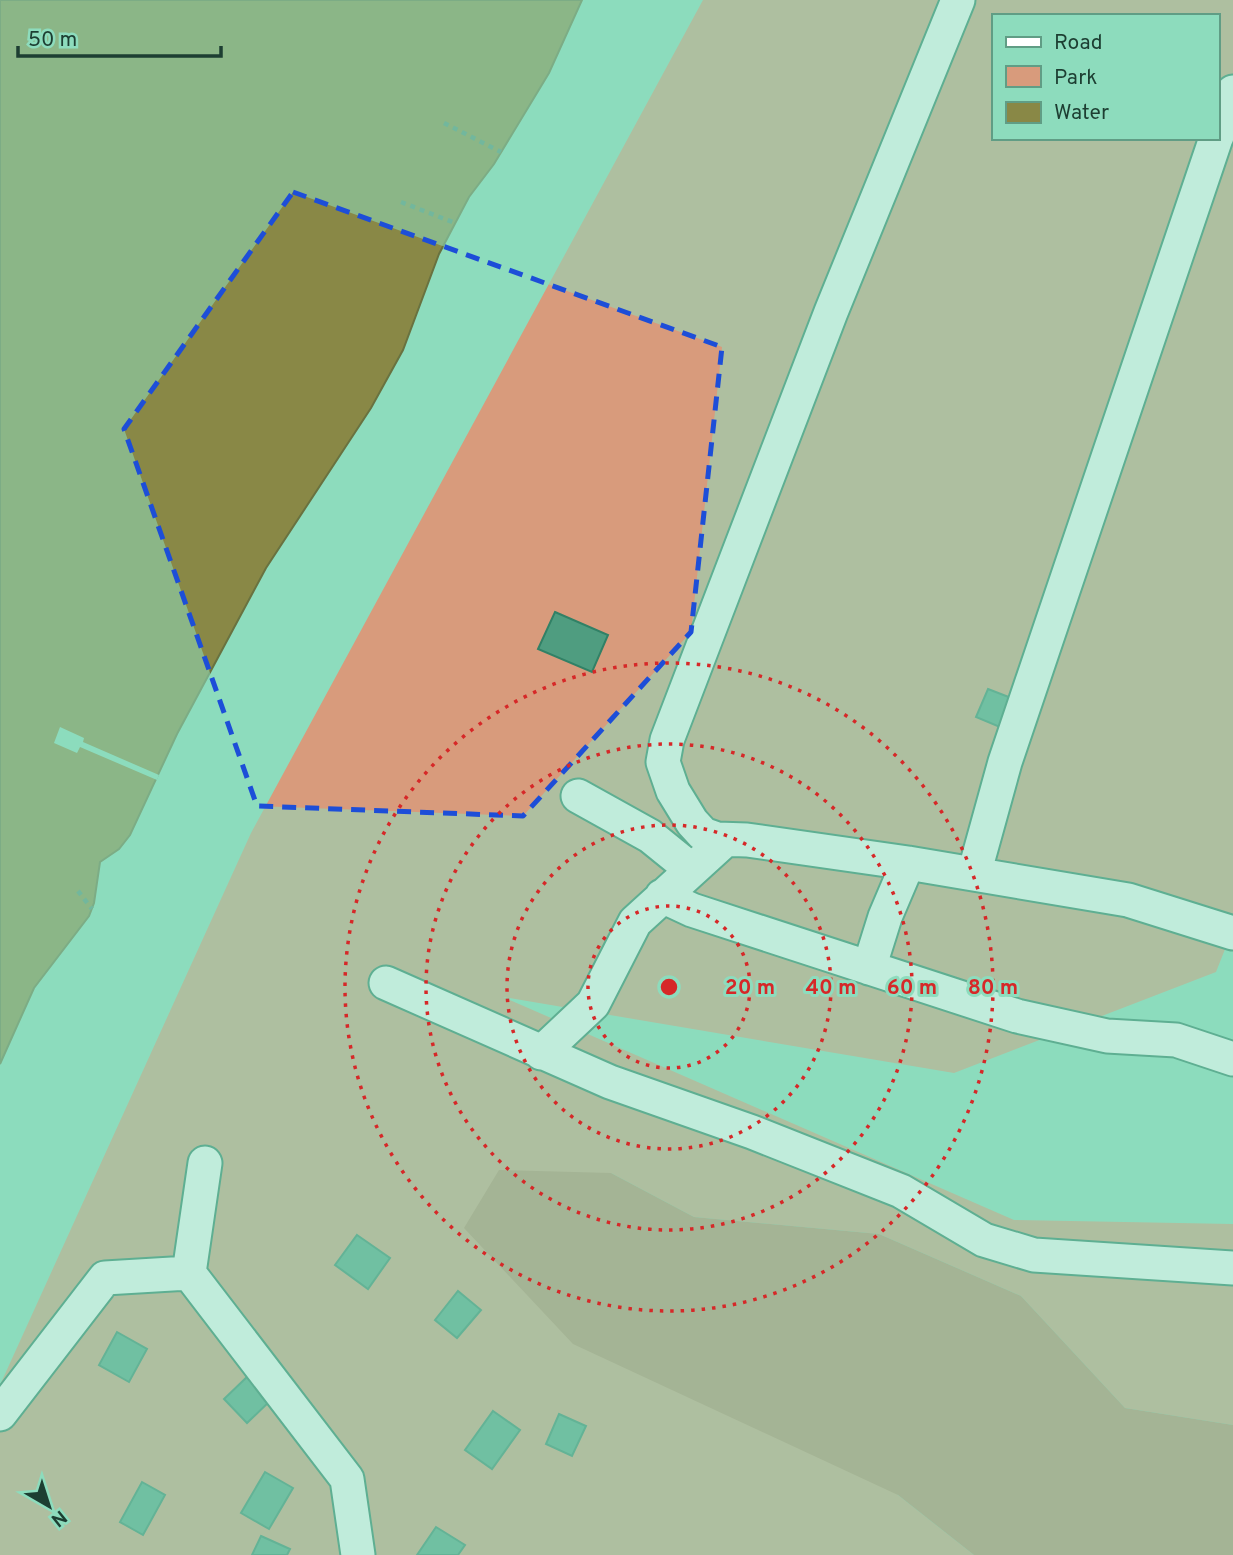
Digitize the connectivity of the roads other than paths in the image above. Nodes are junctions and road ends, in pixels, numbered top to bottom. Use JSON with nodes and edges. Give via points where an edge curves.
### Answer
{"nodes":[{"id":1,"x":958,"y":0,"type":"edge"},
{"id":2,"x":1233,"y":92,"type":"edge"},
{"id":3,"x":1219,"y":131,"type":"edge"},
{"id":4,"x":1216,"y":140,"type":"edge"},
{"id":5,"x":578,"y":796,"type":"dead end"},
{"id":6,"x":725,"y":840,"type":"junction"},
{"id":7,"x":908,"y":863,"type":"junction"},
{"id":8,"x":692,"y":870,"type":"junction"},
{"id":9,"x":974,"y":874,"type":"junction"},
{"id":10,"x":662,"y":896,"type":"junction"},
{"id":11,"x":1233,"y":933,"type":"edge"},
{"id":12,"x":869,"y":968,"type":"junction"},
{"id":13,"x":386,"y":983,"type":"dead end"},
{"id":14,"x":541,"y":1054,"type":"junction"},
{"id":15,"x":1233,"y":1059,"type":"edge"},
{"id":16,"x":205,"y":1163,"type":"dead end"},
{"id":17,"x":1233,"y":1268,"type":"edge"},
{"id":18,"x":188,"y":1273,"type":"junction"},
{"id":19,"x":0,"y":1414,"type":"edge"},
{"id":20,"x":358,"y":1555,"type":"edge"}],
"edges":[{"from":1,"to":6,"type":"lane","via":[[831,312],[667,740],[663,762],[673,792],[703,834]]},
{"from":2,"to":3,"type":"lane"},
{"from":4,"to":9,"type":"lane","via":[[1005,762]]},
{"from":5,"to":8,"type":"lane","via":[[650,836]]},
{"from":6,"to":7,"type":"lane"},
{"from":6,"to":8,"type":"lane"},
{"from":7,"to":9,"type":"lane"},
{"from":7,"to":12,"type":"lane"},
{"from":8,"to":10,"type":"lane"},
{"from":9,"to":11,"type":"lane","via":[[1128,900]]},
{"from":10,"to":12,"type":"lane"},
{"from":10,"to":14,"type":"lane","via":[[635,922],[593,1004]]},
{"from":12,"to":15,"type":"lane","via":[[1017,1016],[1107,1036],[1175,1040]]},
{"from":13,"to":14,"type":"lane"},
{"from":14,"to":17,"type":"lane","via":[[901,1191],[984,1240],[1034,1255]]},
{"from":16,"to":18,"type":"lane"},
{"from":18,"to":19,"type":"lane","via":[[105,1278]]},
{"from":18,"to":20,"type":"lane","via":[[347,1479]]}]}
